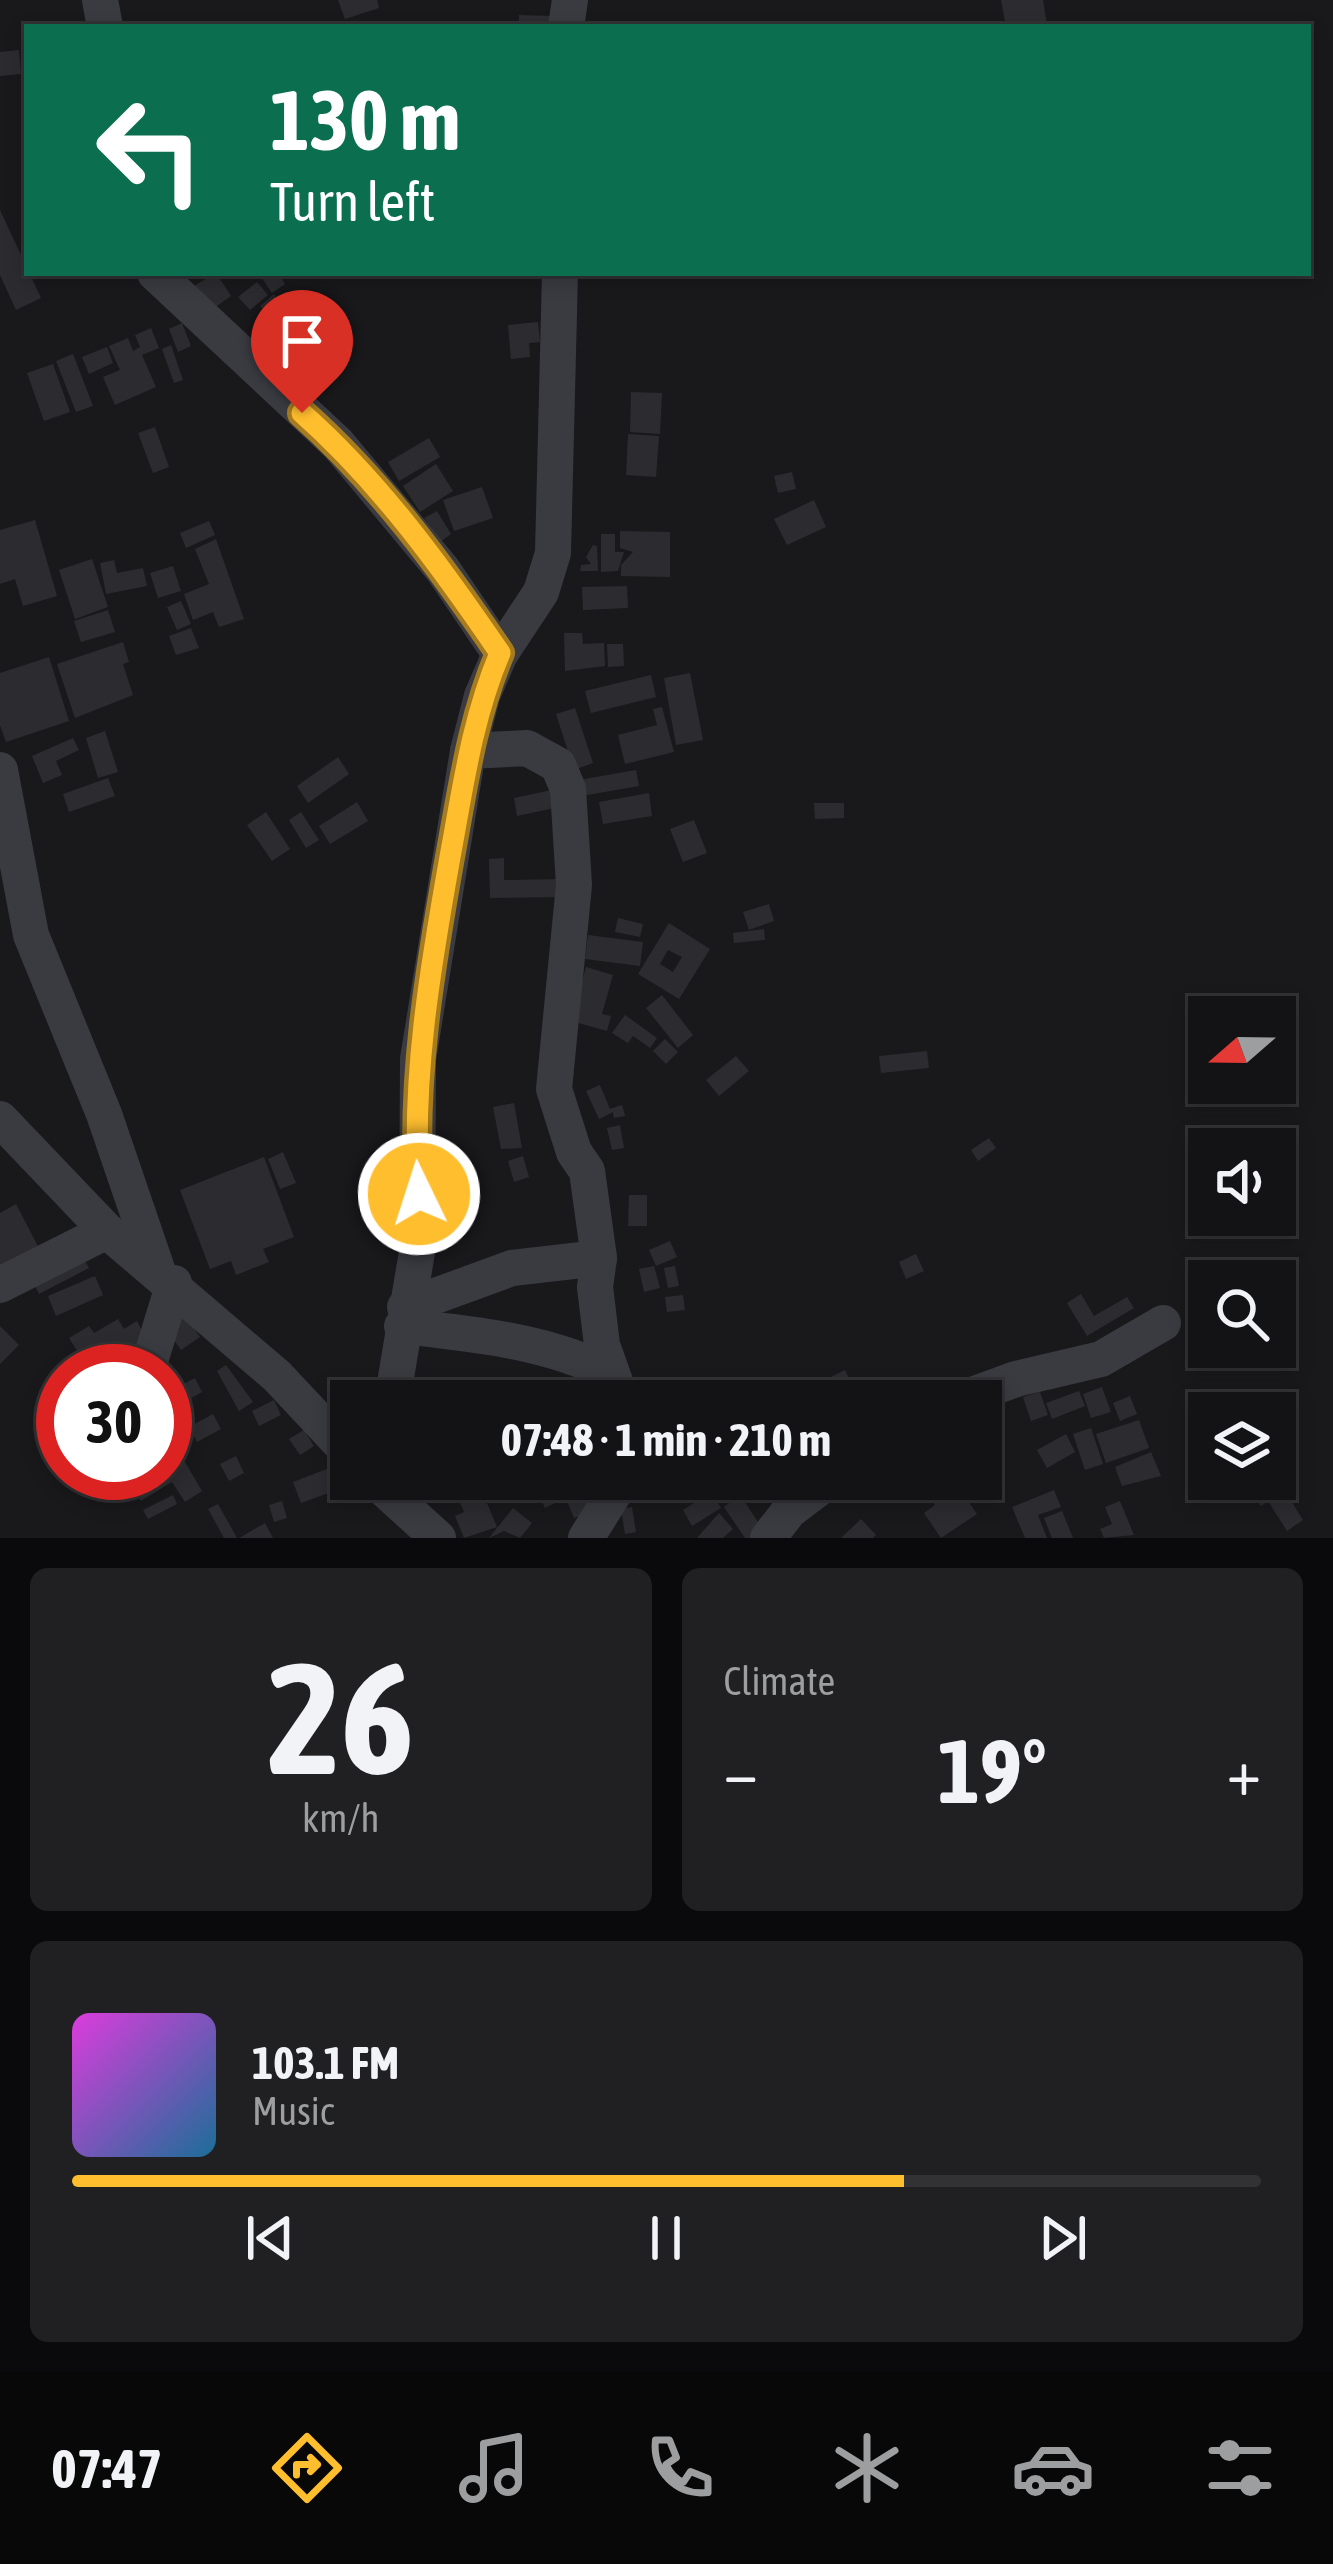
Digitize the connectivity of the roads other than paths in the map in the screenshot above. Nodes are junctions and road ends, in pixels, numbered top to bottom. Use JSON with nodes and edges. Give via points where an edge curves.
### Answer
{"nodes":[{"id":1,"x":157,"y":276,"type":"edge"},
{"id":2,"x":560,"y":276,"type":"edge"},
{"id":3,"x":500,"y":653,"type":"junction"},
{"id":4,"x":468,"y":751,"type":"junction"},
{"id":5,"x":0,"y":770,"type":"edge"},
{"id":6,"x":0,"y":1119,"type":"edge"},
{"id":7,"x":107,"y":1231,"type":"junction"},
{"id":8,"x":599,"y":1258,"type":"junction"},
{"id":9,"x":165,"y":1276,"type":"junction"},
{"id":10,"x":0,"y":1285,"type":"edge"},
{"id":11,"x":404,"y":1317,"type":"junction"},
{"id":12,"x":1162,"y":1323,"type":"dead end"},
{"id":13,"x":152,"y":1344,"type":"edge"},
{"id":14,"x":395,"y":1380,"type":"edge"},
{"id":15,"x":607,"y":1380,"type":"edge"},
{"id":16,"x":615,"y":1380,"type":"edge"},
{"id":17,"x":1002,"y":1384,"type":"edge"},
{"id":18,"x":330,"y":1433,"type":"edge"},
{"id":19,"x":392,"y":1500,"type":"edge"},
{"id":20,"x":610,"y":1500,"type":"edge"},
{"id":21,"x":803,"y":1500,"type":"edge"},
{"id":22,"x":438,"y":1538,"type":"edge"},
{"id":23,"x":586,"y":1538,"type":"edge"},
{"id":24,"x":767,"y":1538,"type":"edge"}],
"edges":[{"from":1,"to":3,"type":"street","via":[[338,445],[443,570]]},
{"from":2,"to":3,"type":"street","via":[[553,553],[541,592]]},
{"from":3,"to":4,"type":"street"},
{"from":4,"to":8,"type":"street","via":[[527,748],[557,765],[568,789],[574,885],[554,1089],[587,1171]]},
{"from":4,"to":11,"type":"street","via":[[418,1059],[417,1252]]},
{"from":5,"to":9,"type":"street","via":[[31,935]]},
{"from":6,"to":7,"type":"street"},
{"from":7,"to":9,"type":"street"},
{"from":7,"to":10,"type":"street"},
{"from":8,"to":11,"type":"street","via":[[512,1268]]},
{"from":8,"to":16,"type":"street","via":[[597,1306]]},
{"from":9,"to":13,"type":"street"},
{"from":9,"to":18,"type":"street"},
{"from":11,"to":14,"type":"street"},
{"from":11,"to":15,"type":"street","via":[[580,1358]]},
{"from":12,"to":17,"type":"street","via":[[1100,1359]]},
{"from":19,"to":22,"type":"street"},
{"from":20,"to":23,"type":"street"},
{"from":21,"to":24,"type":"street"}]}
